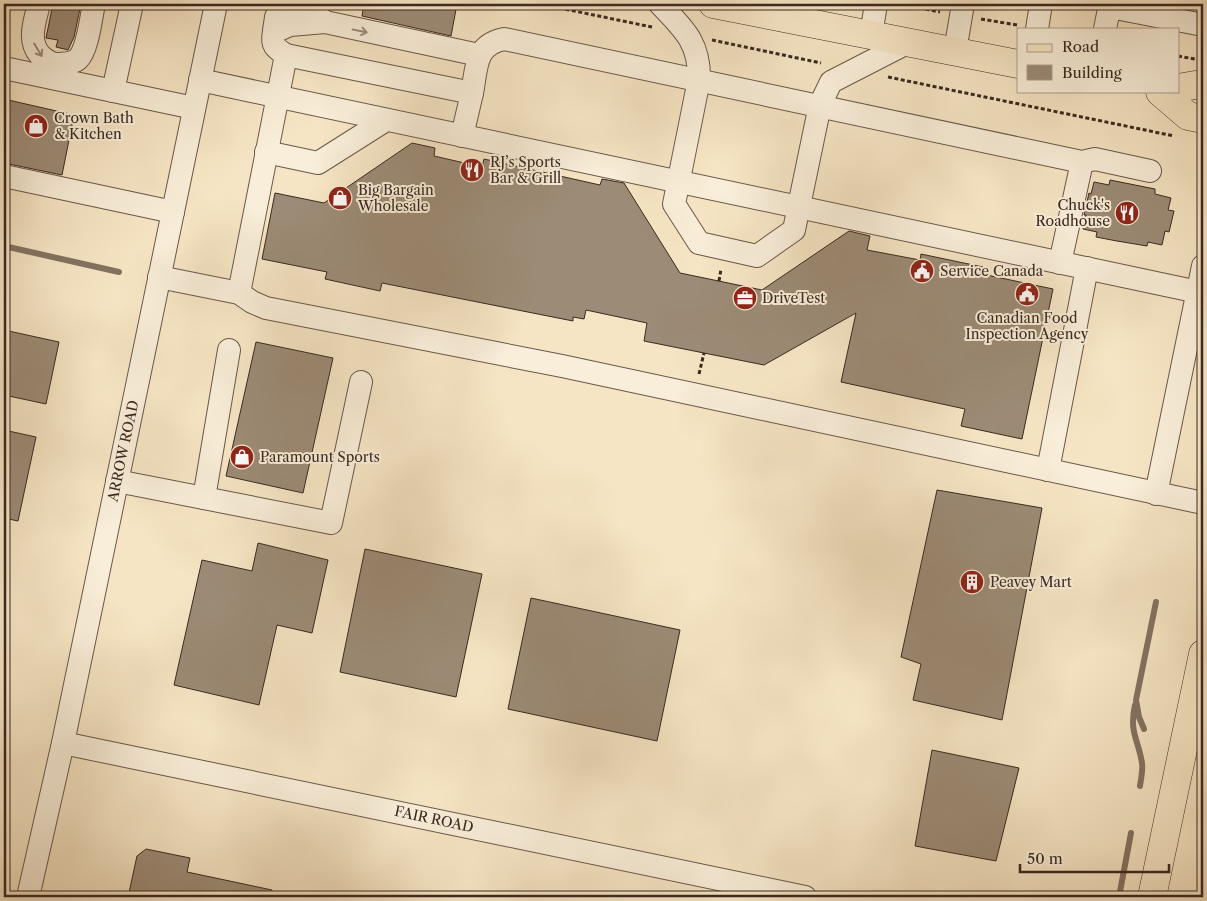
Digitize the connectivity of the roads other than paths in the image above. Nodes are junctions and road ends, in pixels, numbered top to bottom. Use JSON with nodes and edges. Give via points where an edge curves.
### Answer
{"nodes":[{"id":1,"x":39,"y":4,"type":"edge"},
{"id":2,"x":94,"y":4,"type":"edge"},
{"id":3,"x":132,"y":4,"type":"edge"},
{"id":4,"x":216,"y":4,"type":"edge"},
{"id":5,"x":660,"y":4,"type":"edge"},
{"id":6,"x":713,"y":4,"type":"edge"},
{"id":7,"x":876,"y":4,"type":"edge"},
{"id":8,"x":963,"y":4,"type":"edge"},
{"id":9,"x":1041,"y":4,"type":"edge"},
{"id":10,"x":1110,"y":5,"type":"edge"},
{"id":11,"x":1203,"y":25,"type":"edge"},
{"id":12,"x":1037,"y":28,"type":"edge"},
{"id":13,"x":1105,"y":28,"type":"edge"},
{"id":14,"x":871,"y":36,"type":"junction"},
{"id":15,"x":906,"y":43,"type":"junction"},
{"id":16,"x":955,"y":51,"type":"junction"},
{"id":17,"x":479,"y":55,"type":"junction"},
{"id":18,"x":286,"y":56,"type":"junction"},
{"id":19,"x":1017,"y":64,"type":"edge"},
{"id":20,"x":4,"y":68,"type":"edge"},
{"id":21,"x":200,"y":80,"type":"junction"},
{"id":22,"x":699,"y":80,"type":"junction"},
{"id":23,"x":1203,"y":86,"type":"edge"},
{"id":24,"x":1180,"y":88,"type":"edge"},
{"id":25,"x":113,"y":91,"type":"junction"},
{"id":26,"x":1166,"y":92,"type":"edge"},
{"id":27,"x":472,"y":93,"type":"junction"},
{"id":28,"x":277,"y":96,"type":"junction"},
{"id":29,"x":820,"y":105,"type":"junction"},
{"id":30,"x":194,"y":108,"type":"junction"},
{"id":31,"x":1203,"y":119,"type":"edge"},
{"id":32,"x":386,"y":120,"type":"junction"},
{"id":33,"x":462,"y":136,"type":"junction"},
{"id":34,"x":266,"y":152,"type":"junction"},
{"id":35,"x":1082,"y":162,"type":"junction"},
{"id":36,"x":1150,"y":171,"type":"dead end"},
{"id":37,"x":4,"y":176,"type":"edge"},
{"id":38,"x":678,"y":182,"type":"junction"},
{"id":39,"x":798,"y":207,"type":"junction"},
{"id":40,"x":173,"y":212,"type":"junction"},
{"id":41,"x":1060,"y":263,"type":"junction"},
{"id":42,"x":1203,"y":266,"type":"edge"},
{"id":43,"x":1087,"y":268,"type":"junction"},
{"id":44,"x":159,"y":277,"type":"junction"},
{"id":45,"x":1201,"y":292,"type":"edge"},
{"id":46,"x":239,"y":293,"type":"junction"},
{"id":47,"x":230,"y":350,"type":"dead end"},
{"id":48,"x":361,"y":382,"type":"dead end"},
{"id":49,"x":1048,"y":470,"type":"junction"},
{"id":50,"x":117,"y":481,"type":"junction"},
{"id":51,"x":1156,"y":494,"type":"junction"},
{"id":52,"x":204,"y":498,"type":"junction"},
{"id":53,"x":1203,"y":504,"type":"edge"},
{"id":54,"x":1203,"y":654,"type":"edge"},
{"id":55,"x":63,"y":743,"type":"junction"},
{"id":56,"x":731,"y":890,"type":"edge"},
{"id":57,"x":28,"y":897,"type":"edge"},
{"id":58,"x":805,"y":897,"type":"edge"},
{"id":59,"x":1152,"y":897,"type":"edge"}],
"edges":[{"from":1,"to":2,"type":"street","one_way":true,"via":[[32,37],[34,49],[53,64],[67,64],[78,59]]},
{"from":3,"to":25,"type":"street"},
{"from":4,"to":21,"type":"street","name":"ARROW ROAD"},
{"from":5,"to":22,"type":"street","via":[[689,35],[700,64]]},
{"from":6,"to":14,"type":"main road"},
{"from":7,"to":14,"type":"street"},
{"from":8,"to":16,"type":"street"},
{"from":9,"to":12,"type":"street"},
{"from":10,"to":11,"type":"street"},
{"from":10,"to":13,"type":"street"},
{"from":14,"to":15,"type":"main road"},
{"from":15,"to":16,"type":"main road"},
{"from":15,"to":29,"type":"street","via":[[831,82]]},
{"from":16,"to":19,"type":"main road"},
{"from":18,"to":17,"type":"street","one_way":true,"via":[[276,48],[272,40],[274,32],[290,25],[325,22]]},
{"from":17,"to":22,"type":"street","via":[[486,46],[504,40]]},
{"from":17,"to":27,"type":"street"},
{"from":18,"to":27,"type":"street"},
{"from":18,"to":28,"type":"street"},
{"from":20,"to":25,"type":"street"},
{"from":21,"to":28,"type":"street"},
{"from":21,"to":30,"type":"street","name":"ARROW ROAD"},
{"from":22,"to":29,"type":"street"},
{"from":22,"to":38,"type":"street"},
{"from":23,"to":24,"type":"main road"},
{"from":25,"to":30,"type":"street"},
{"from":26,"to":31,"type":"main road","via":[[1188,116]]},
{"from":27,"to":33,"type":"street"},
{"from":28,"to":32,"type":"street"},
{"from":28,"to":34,"type":"street"},
{"from":29,"to":35,"type":"street"},
{"from":29,"to":39,"type":"street"},
{"from":30,"to":40,"type":"street","name":"ARROW ROAD"},
{"from":32,"to":33,"type":"street"},
{"from":32,"to":34,"type":"street","via":[[318,163]]},
{"from":33,"to":38,"type":"street"},
{"from":34,"to":46,"type":"street"},
{"from":35,"to":36,"type":"street","via":[[1095,159]]},
{"from":35,"to":41,"type":"street"},
{"from":37,"to":40,"type":"street"},
{"from":38,"to":39,"type":"street"},
{"from":38,"to":39,"type":"street","via":[[674,204],[699,243],[757,256],[794,230]]},
{"from":39,"to":41,"type":"street"},
{"from":40,"to":44,"type":"street","name":"ARROW ROAD"},
{"from":41,"to":43,"type":"street"},
{"from":42,"to":45,"type":"street"},
{"from":43,"to":45,"type":"street"},
{"from":43,"to":49,"type":"street"},
{"from":44,"to":46,"type":"street"},
{"from":44,"to":50,"type":"street","name":"ARROW ROAD"},
{"from":45,"to":51,"type":"street"},
{"from":46,"to":49,"type":"street","via":[[266,308],[562,366]]},
{"from":47,"to":52,"type":"street"},
{"from":48,"to":52,"type":"street","via":[[331,522]]},
{"from":49,"to":51,"type":"street"},
{"from":50,"to":52,"type":"street"},
{"from":50,"to":55,"type":"street","name":"ARROW ROAD"},
{"from":51,"to":53,"type":"street"},
{"from":54,"to":59,"type":"main road"},
{"from":55,"to":56,"type":"street","name":"FAIR ROAD"},
{"from":55,"to":57,"type":"street","name":"ARROW ROAD"},
{"from":56,"to":58,"type":"street","name":"FAIR ROAD"}]}
